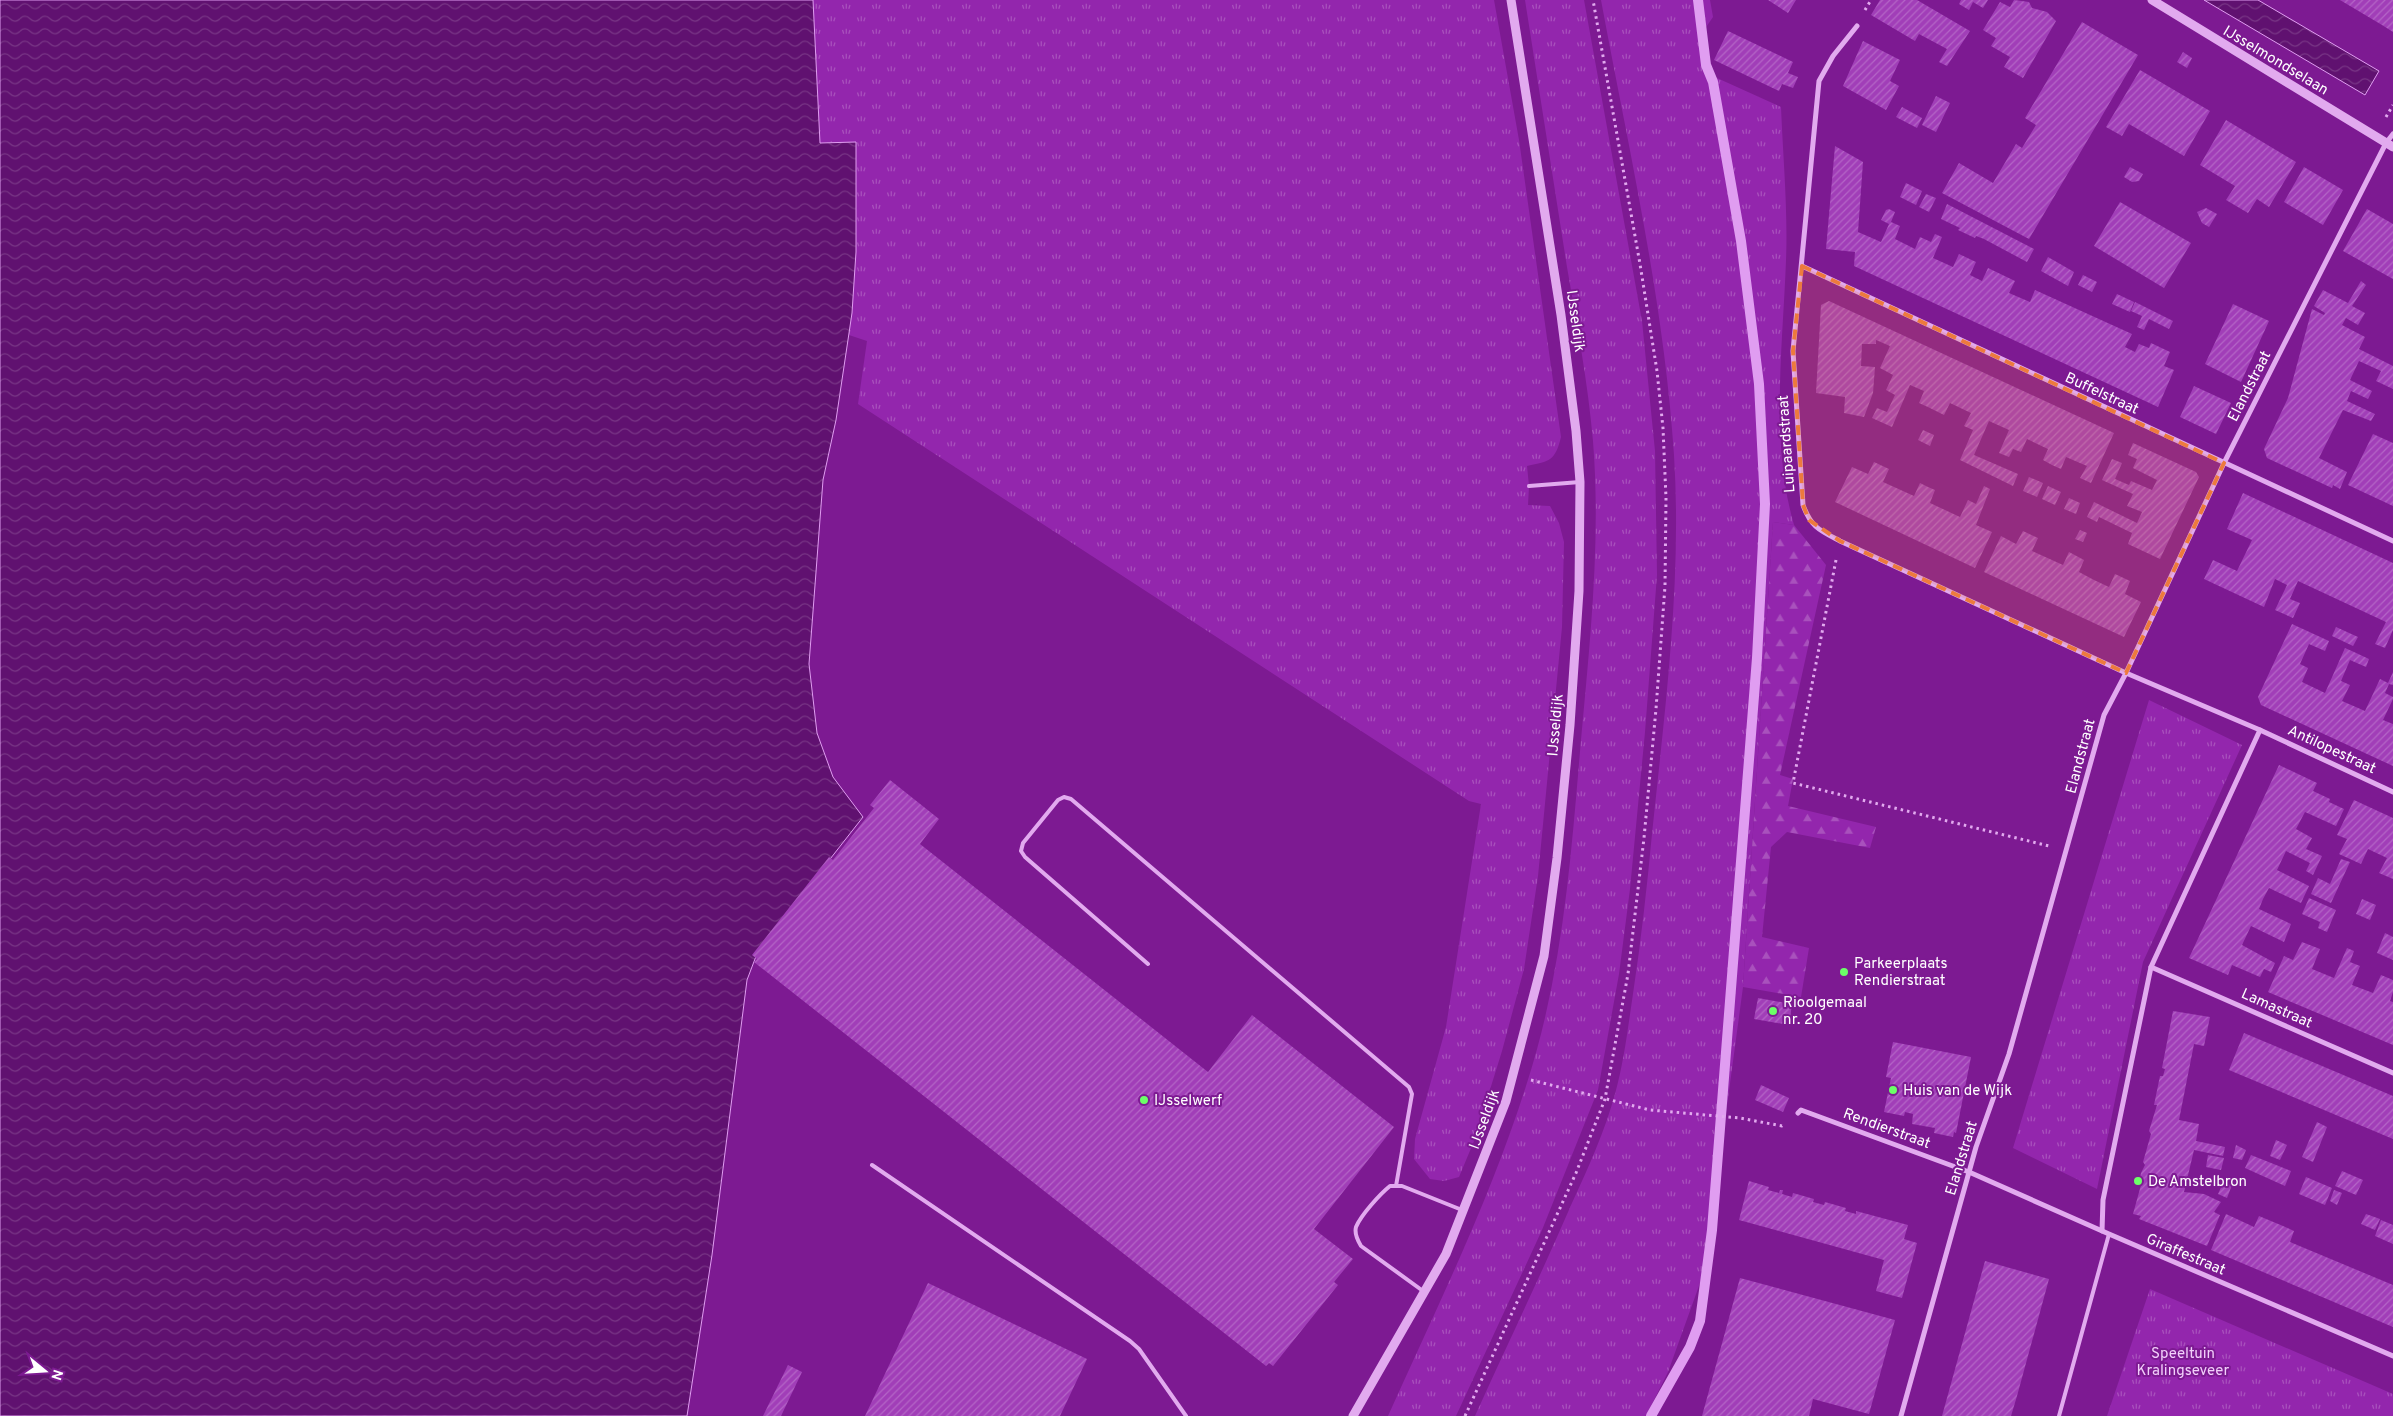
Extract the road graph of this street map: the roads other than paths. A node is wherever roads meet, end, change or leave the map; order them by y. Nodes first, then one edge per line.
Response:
1 (1511, 0) edge
2 (2152, 0) edge
3 (1857, 26) dead end
4 (2393, 134) edge
5 (2390, 145) edge
6 (1802, 266) junction
7 (2224, 463) junction
8 (1580, 482) junction
9 (1530, 486) dead end
10 (2393, 540) edge
11 (2126, 673) junction
12 (2260, 730) junction
13 (2393, 792) edge
14 (1148, 964) dead end
15 (2151, 967) junction
16 (2393, 1073) edge
17 (1798, 1114) road end
18 (872, 1165) dead end
19 (1970, 1172) junction
20 (1396, 1186) junction
21 (1464, 1211) junction
22 (2102, 1231) junction
23 (2109, 1234) junction
24 (1425, 1292) junction
25 (2393, 1356) edge
26 (1186, 1416) edge
27 (1353, 1416) edge
28 (1901, 1416) edge
29 (2059, 1416) edge

1 - 8 street, IJsseldijk
2 - 5 street, IJsselmondselaan
3 - 6 street, Luipaardstraat
4 - 5 street
5 - 7 street, Elandstraat
6 - 7 street, Buffelstraat
6 - 11 street, Luipaardstraat
7 - 10 street, Buffelstraat
7 - 11 street, Elandstraat
8 - 9 lane
8 - 21 street, IJsseldijk
11 - 12 street, Antilopestraat
11 - 19 street, Elandstraat
12 - 13 street, Antilopestraat
12 - 15 street
14 - 20 lane
15 - 16 street, Lamastraat
15 - 22 street
17 - 19 street, Rendierstraat
18 - 26 lane
19 - 22 street, Giraffestraat
19 - 28 street, Elandstraat
20 - 21 lane
20 - 24 lane
21 - 24 street, IJsseldijk
22 - 23 street, Giraffestraat
23 - 25 street, Giraffestraat
23 - 29 lane
24 - 27 street, IJsseldijk

